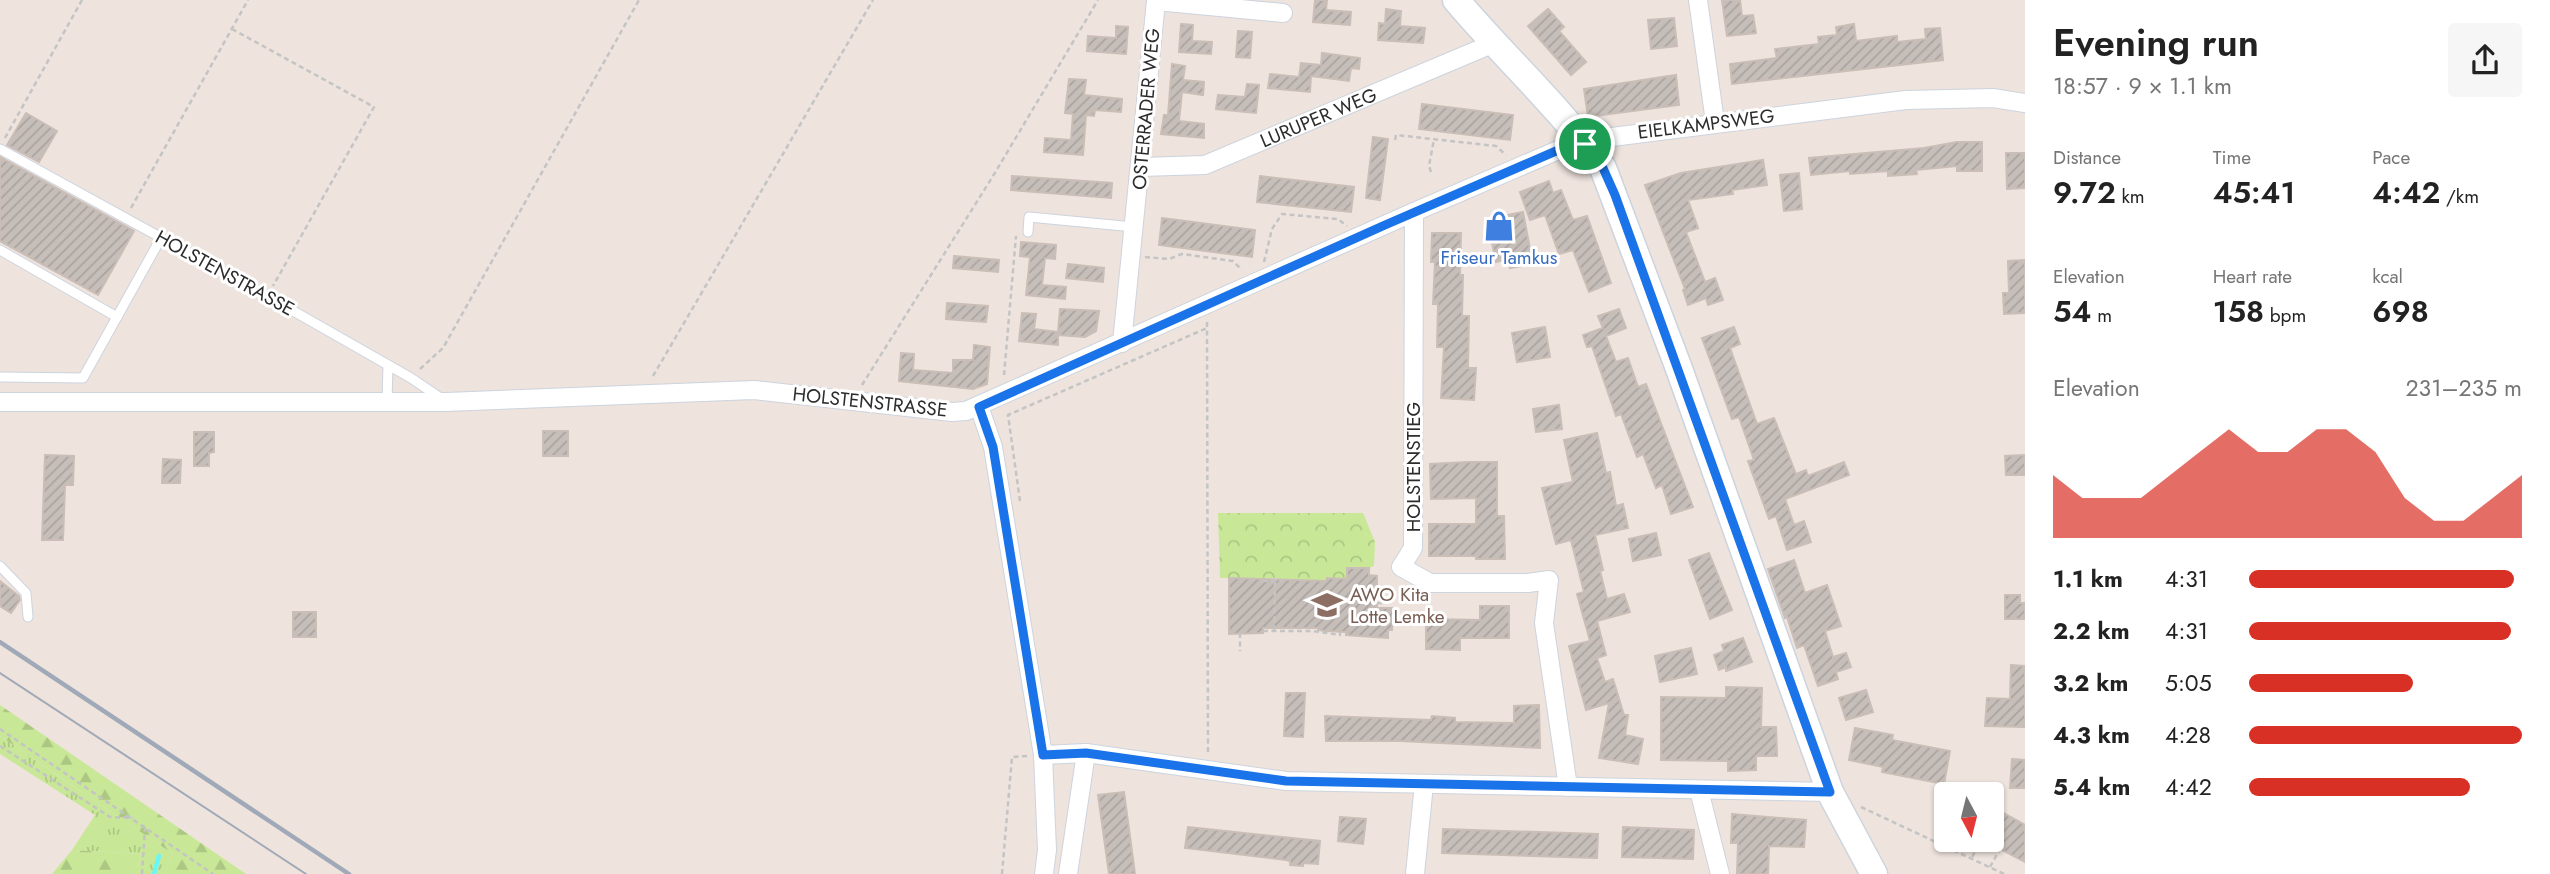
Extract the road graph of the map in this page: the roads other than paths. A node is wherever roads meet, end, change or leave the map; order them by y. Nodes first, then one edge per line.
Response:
1 (1456, 0) edge
2 (1698, 0) edge
3 (1156, 1) edge
4 (1283, 13) dead end
5 (1492, 44) junction
6 (2025, 103) edge
7 (1715, 122) junction
8 (1585, 144) junction
9 (0, 147) edge
10 (1141, 167) junction
11 (1413, 212) junction
12 (1134, 227) junction
13 (1028, 232) road end
14 (161, 238) junction
15 (0, 250) edge
16 (117, 317) junction
17 (1122, 343) junction
18 (388, 365) junction
19 (0, 377) edge
20 (0, 402) edge
21 (387, 402) junction
22 (446, 402) junction
23 (979, 407) junction
24 (0, 566) edge
25 (28, 617) dead end
26 (1086, 753) junction
27 (1043, 755) junction
28 (1424, 784) junction
29 (1568, 787) junction
30 (1699, 790) junction
31 (1830, 792) junction
32 (1044, 874) edge
33 (1068, 874) edge
34 (1415, 874) edge
35 (1720, 874) edge
36 (1874, 874) edge

1 - 5 street
2 - 7 street
3 - 4 street, OSTERRADER WEG
3 - 10 street, OSTERRADER WEG
5 - 8 street
5 - 10 street, LURUPER WEG
6 - 7 street, EIELKAMPSWEG
7 - 8 street, EIELKAMPSWEG
8 - 11 street, EIELKAMPSWEG
8 - 31 street
9 - 14 lane, HOLSTENSTRASSE
10 - 12 street, OSTERRADER WEG
11 - 17 street, EIELKAMPSWEG
11 - 29 street, HOLSTENSTIEG
12 - 13 lane
12 - 17 street, OSTERRADER WEG
14 - 16 lane
14 - 18 lane, HOLSTENSTRASSE
15 - 16 lane
16 - 19 lane
17 - 23 street, EIELKAMPSWEG
18 - 21 lane
18 - 22 lane, HOLSTENSTRASSE
20 - 21 street, HOLSTENSTRASSE
21 - 22 street, HOLSTENSTRASSE
22 - 23 street, HOLSTENSTRASSE
23 - 27 street
24 - 25 lane
26 - 27 street
26 - 28 street
26 - 33 street
27 - 32 street
28 - 29 street
28 - 34 street
29 - 30 street
30 - 31 street
30 - 35 street
31 - 36 street

